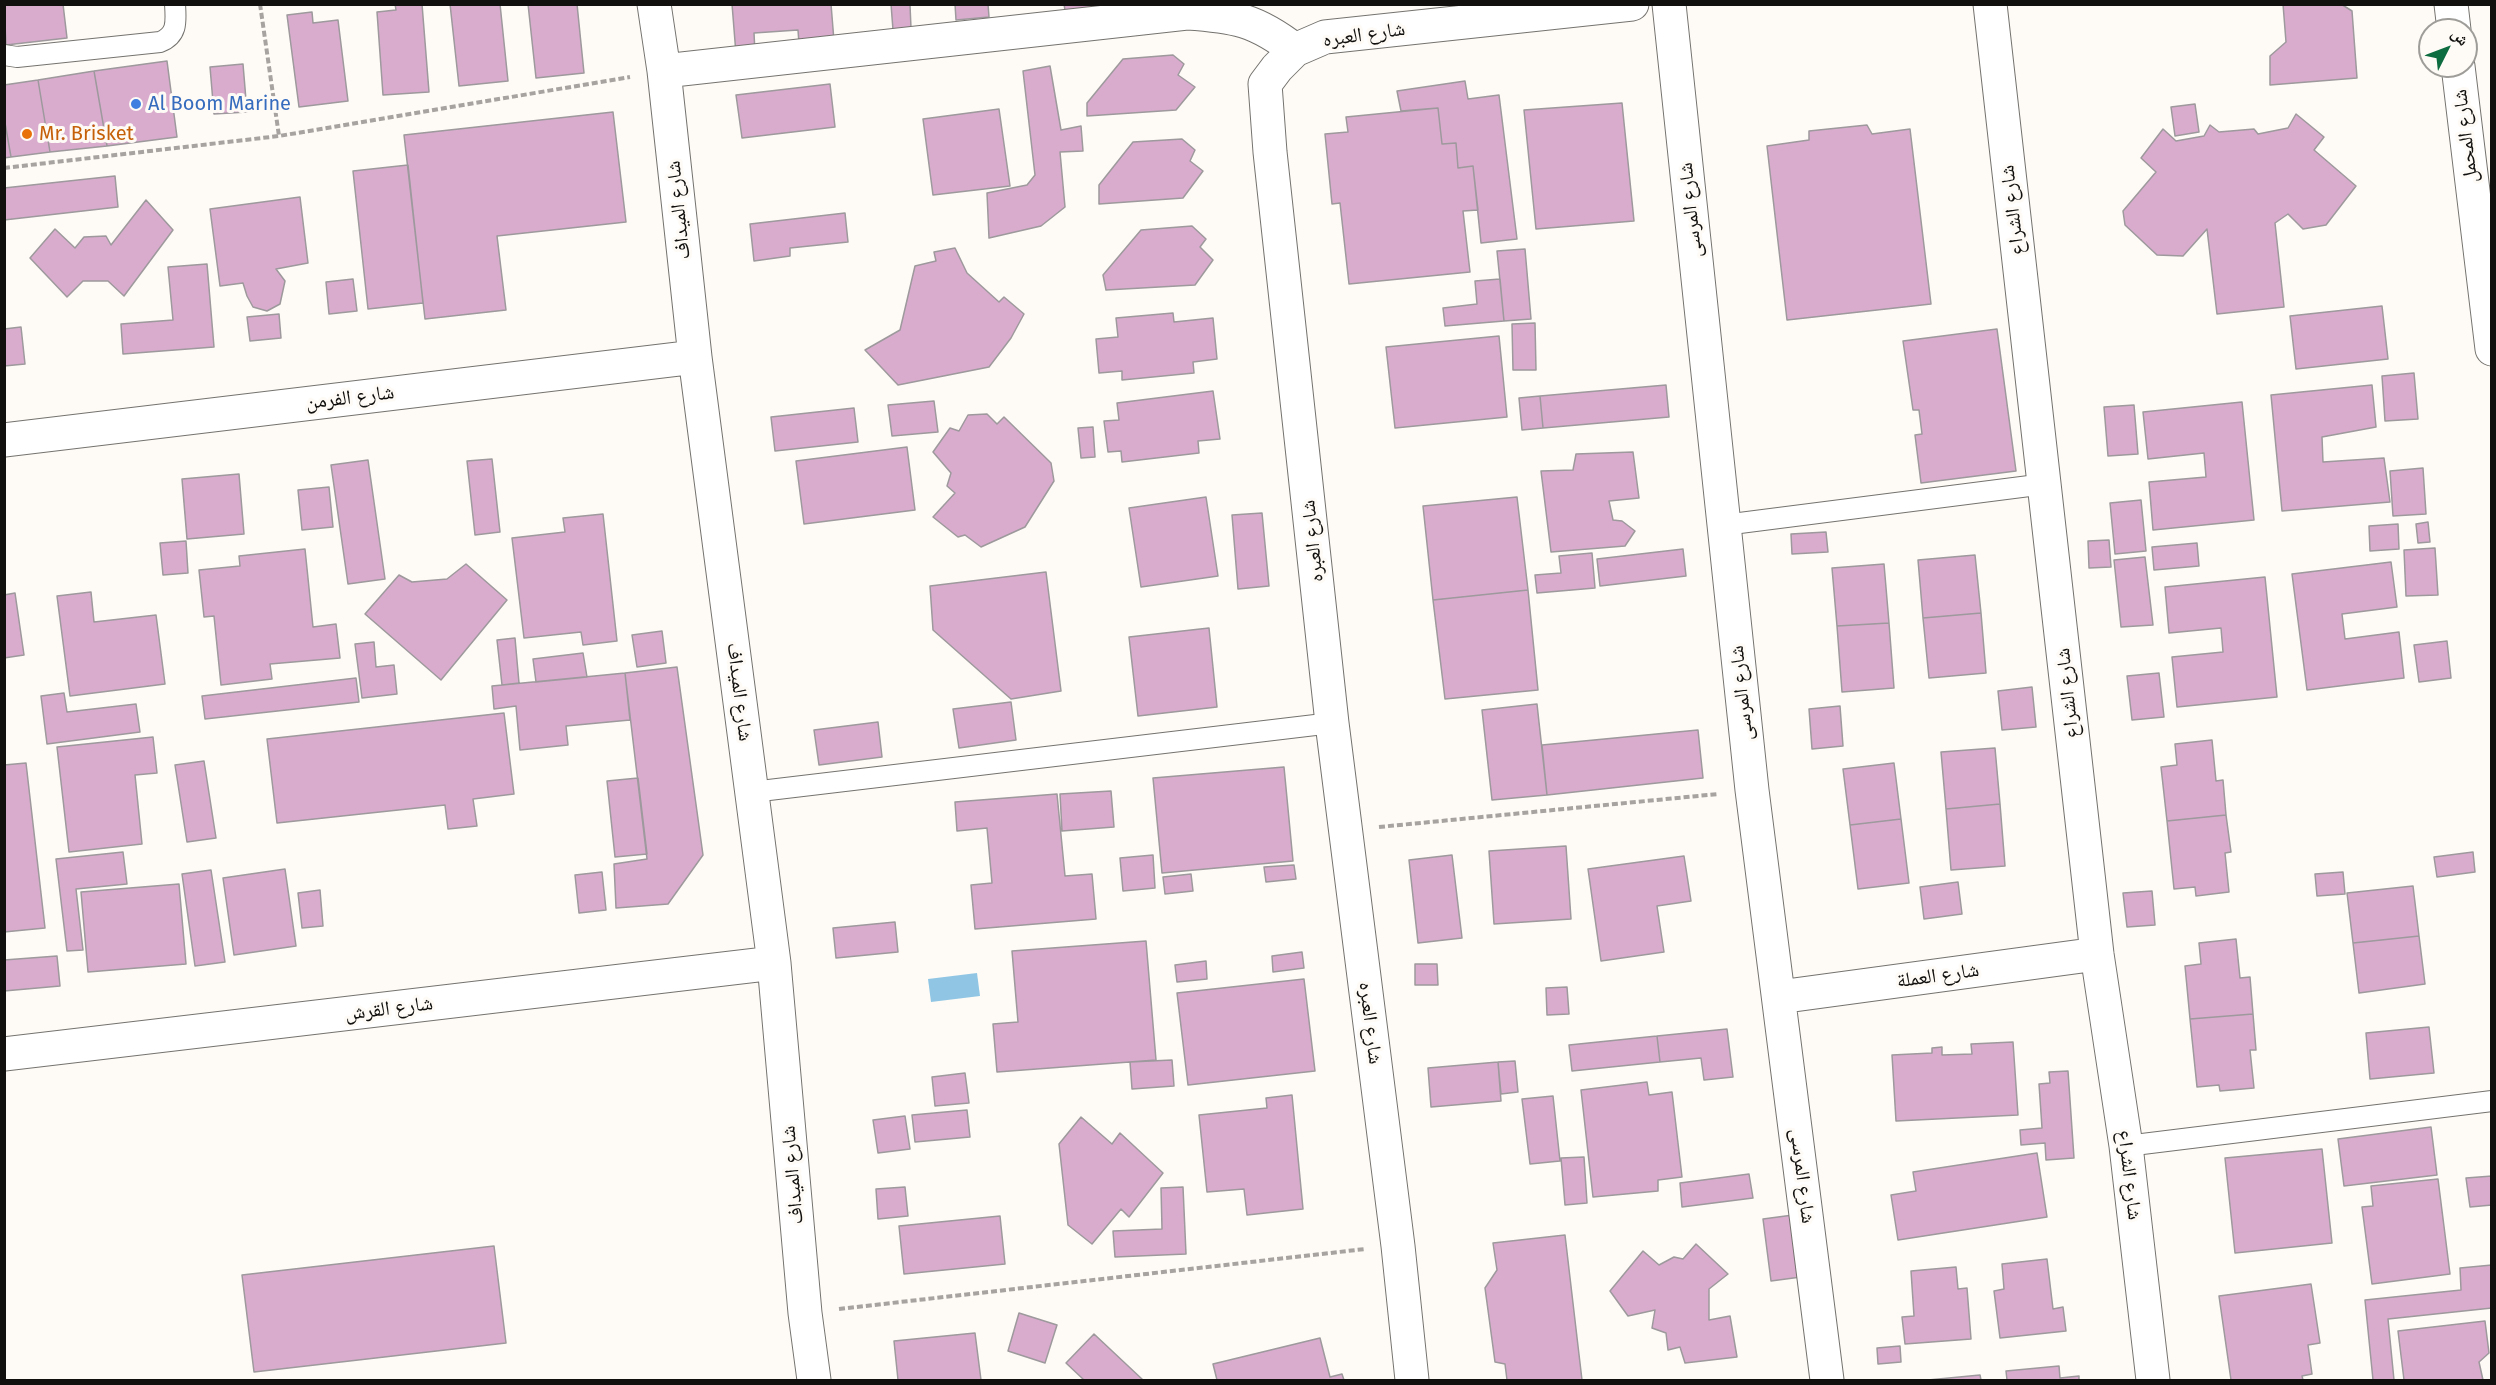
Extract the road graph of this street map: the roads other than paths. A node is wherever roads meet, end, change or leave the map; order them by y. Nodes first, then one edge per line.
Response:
1 (175, 4) edge
2 (654, 4) edge
3 (1632, 4) edge
4 (1669, 4) edge
5 (1990, 4) edge
6 (1295, 50) junction
7 (4, 55) edge
8 (664, 71) junction
9 (2459, 78) edge
10 (2492, 350) edge
11 (695, 357) junction
12 (4, 440) edge
13 (2044, 484) junction
14 (1724, 525) junction
15 (1332, 723) junction
16 (752, 792) junction
17 (2097, 954) junction
18 (774, 963) junction
19 (1779, 997) junction
20 (4, 1054) edge
21 (2492, 1101) edge
22 (2126, 1146) junction
23 (814, 1380) edge
24 (1412, 1380) edge
25 (1827, 1380) edge
26 (2153, 1380) edge

1 - 7 lane
2 - 8 street, شارع الميداف
3 - 6 street, شارع العبره
4 - 14 street, شارع المرسى
5 - 13 street, شارع الشراع
6 - 8 street
6 - 15 street, شارع العبره
8 - 11 street, شارع الميداف
9 - 10 street, شارع المحمل
11 - 12 street, شارع الفرمن
11 - 16 street, شارع الميداف
13 - 14 lane
13 - 17 street, شارع الشراع
14 - 19 street, شارع المرسى
15 - 16 lane
15 - 24 street, شارع العبره
16 - 18 street, شارع الميداف
17 - 19 street, شارع العملة
17 - 22 street, شارع الشراع
18 - 20 street, شارع القرش
18 - 23 street, شارع الميداف
19 - 25 street, شارع المرسى
21 - 22 lane
22 - 26 street, شارع الشراع

